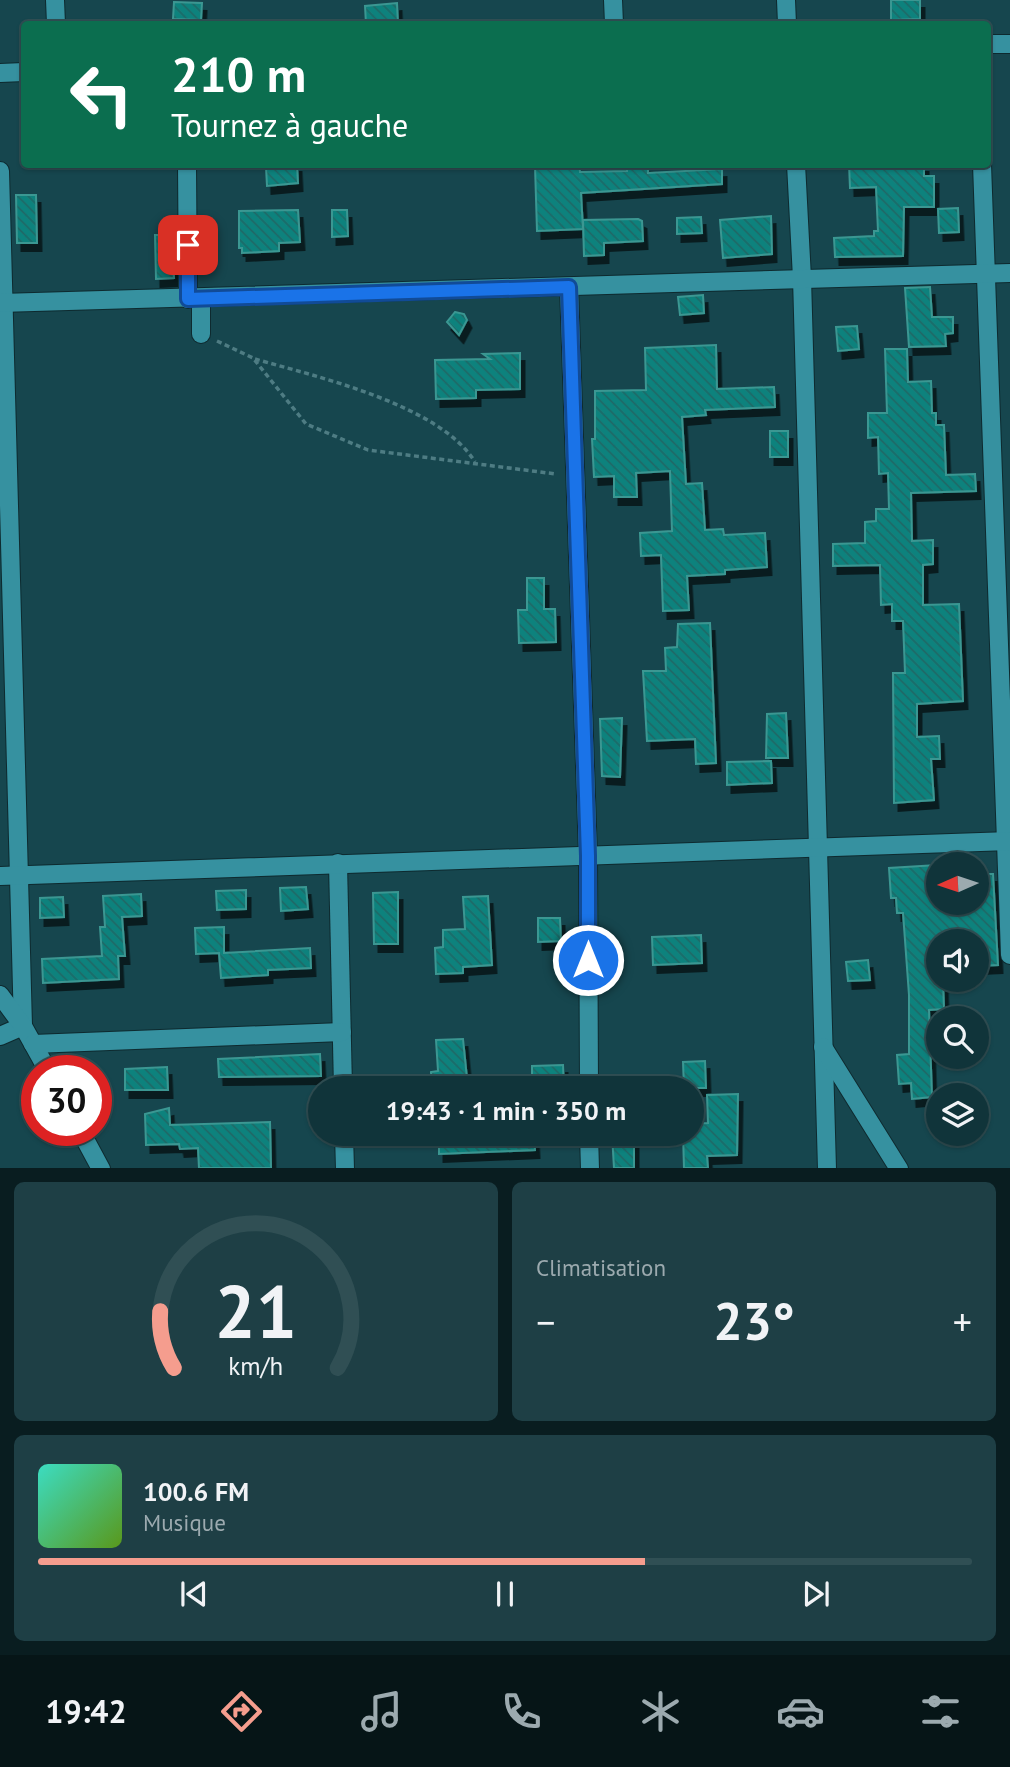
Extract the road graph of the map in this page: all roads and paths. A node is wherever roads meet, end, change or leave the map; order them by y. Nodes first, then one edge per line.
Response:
1 (55, 0) edge
2 (613, 0) edge
3 (786, 0) edge
4 (56, 21) edge
5 (614, 21) edge
6 (788, 21) edge
7 (991, 44) edge
8 (1010, 44) edge
9 (21, 72) edge
10 (0, 73) edge
11 (187, 168) edge
12 (796, 168) edge
13 (982, 168) edge
14 (0, 171) edge
15 (1010, 273) edge
16 (986, 274) junction
17 (802, 278) junction
18 (569, 287) junction
19 (195, 299) junction
20 (2, 303) edge
21 (201, 334) joint
22 (253, 358) junction
23 (476, 464) junction
24 (558, 474) dead end
25 (6, 630) edge
26 (1008, 841) edge
27 (818, 846) junction
28 (588, 856) junction
29 (338, 863) junction
30 (21, 875) junction
31 (0, 876) edge
32 (1010, 955) edge
33 (0, 995) edge
34 (23, 1026) junction
35 (342, 1032) junction
36 (0, 1036) edge
37 (33, 1044) junction
38 (823, 1047) junction
39 (39, 1055) edge
40 (343, 1076) edge
41 (589, 1076) edge
42 (89, 1146) edge
43 (344, 1146) edge
44 (589, 1146) edge
45 (101, 1168) edge
46 (345, 1168) edge
47 (590, 1168) edge
48 (827, 1168) edge
49 (900, 1168) edge

1 - 4 street
2 - 5 street
3 - 6 street
7 - 8 street
9 - 10 street
11 - 19 street
12 - 17 street
13 - 16 street
14 - 20 street
15 - 16 street
16 - 17 street
16 - 26 street
17 - 18 street
17 - 27 street
18 - 19 street
18 - 28 street
19 - 20 street
19 - 21 street
20 - 25 street
21 - 22 path
22 - 23 path
22 - 23 path
23 - 24 path
25 - 30 street
26 - 27 street
26 - 32 street
27 - 28 street
27 - 38 street
28 - 29 street
28 - 41 street
29 - 30 street
29 - 35 street
30 - 31 street
30 - 34 street
33 - 34 street
34 - 36 street
34 - 37 street
35 - 37 street
35 - 40 street
37 - 39 street
38 - 48 street
38 - 49 street
42 - 45 street
43 - 46 street
44 - 47 street

